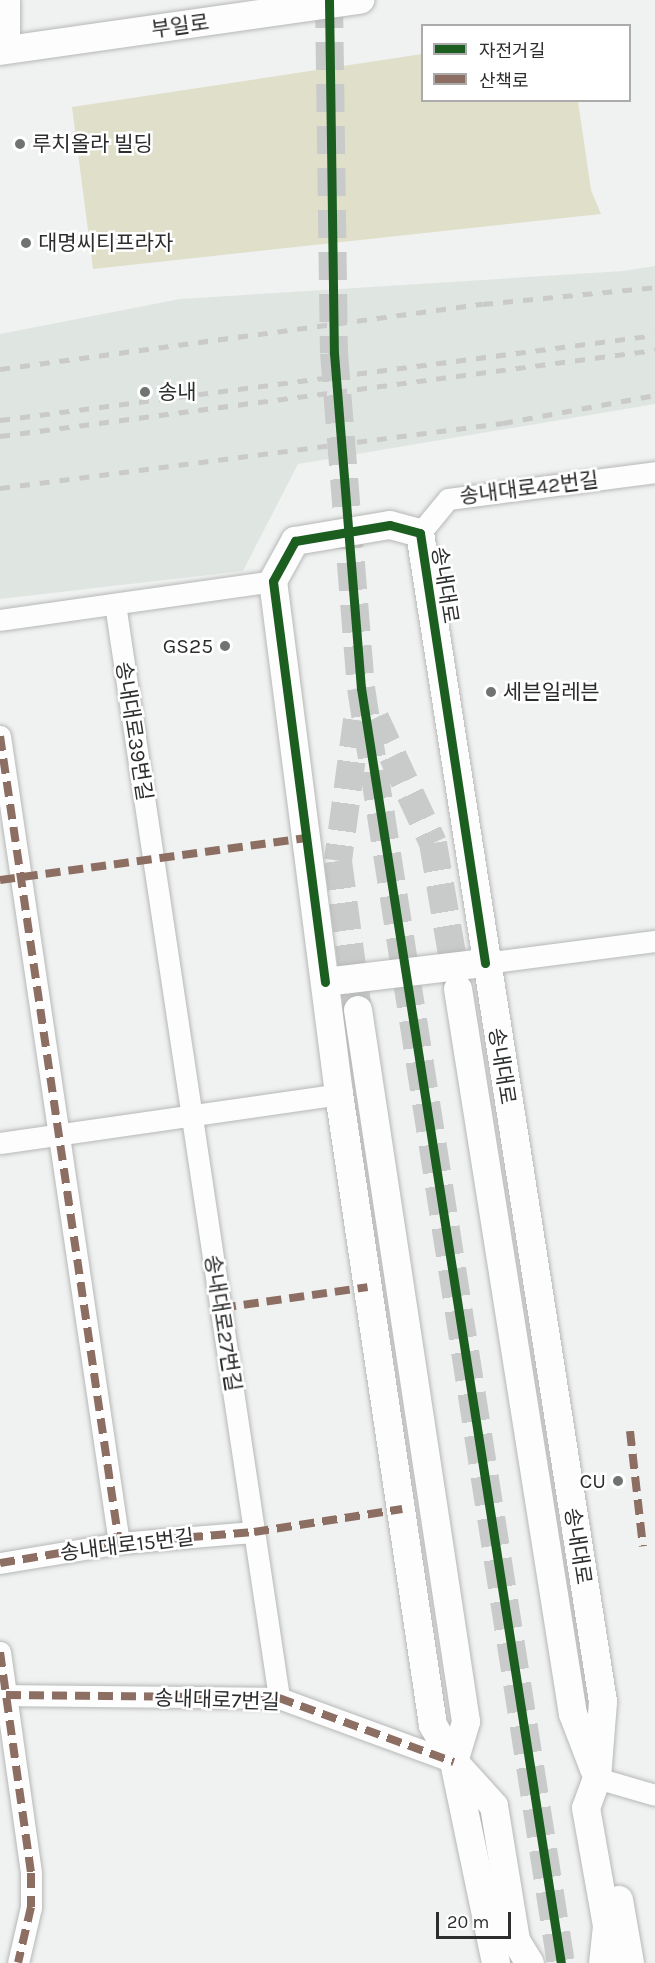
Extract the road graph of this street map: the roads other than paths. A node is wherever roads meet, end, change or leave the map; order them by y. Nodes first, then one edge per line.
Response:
1 (9, 0) edge
2 (360, 0) edge
3 (329, 2) edge
4 (4, 50) edge
5 (655, 471) edge
6 (420, 533) junction
7 (273, 581) junction
8 (115, 604) junction
9 (0, 620) edge
10 (0, 736) edge
11 (153, 858) joint
12 (655, 941) edge
13 (485, 963) junction
14 (325, 982) junction
15 (458, 989) tunnel mouth
16 (358, 1010) tunnel mouth
17 (339, 1094) junction
18 (192, 1115) junction
19 (60, 1134) junction
20 (0, 1143) edge
21 (254, 1532) junction
22 (119, 1543) junction
23 (0, 1563) edge
24 (0, 1652) edge
25 (6, 1695) junction
26 (279, 1698) junction
27 (454, 1762) junction
28 (597, 1778) junction
29 (655, 1795) edge
30 (18, 1963) edge
31 (495, 1963) edge
32 (530, 1963) edge
33 (603, 1963) edge
34 (630, 1963) edge

1 - 4 street
2 - 3 street, 부일로
3 - 4 street, 부일로
5 - 6 street, 송내대로42번길
6 - 7 street, 송내대로
6 - 13 street, 송내대로
7 - 8 street
7 - 14 street
8 - 9 street
8 - 11 street, 송내대로39번길
10 - 19 street
11 - 18 street, 송내대로27번길
12 - 13 street
13 - 14 street
13 - 28 street, 송내대로
14 - 17 street
15 - 28 street, 송내대로
16 - 27 street
17 - 18 street
17 - 27 street
18 - 19 street
18 - 21 street, 송내대로27번길
19 - 20 street
19 - 22 street
21 - 22 street, 송내대로15번길
21 - 26 street, 송내대로27번길
22 - 23 street, 송내대로15번길
24 - 25 street
25 - 26 street, 송내대로7번길
25 - 30 street
26 - 27 street, 송내대로7번길
27 - 31 street
27 - 32 street
28 - 29 street
28 - 33 street
28 - 34 street, 송내대로

